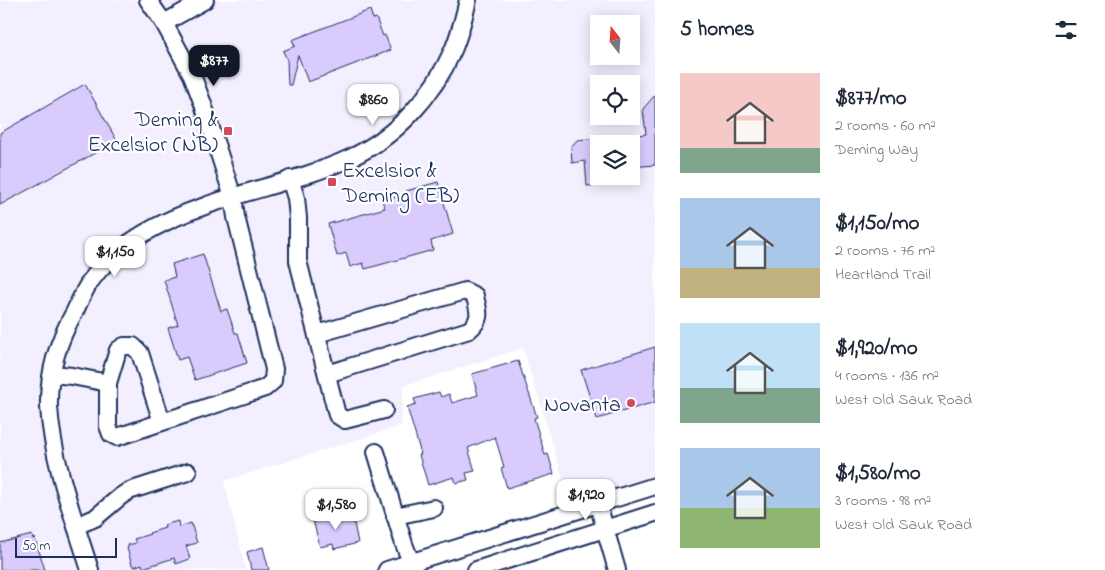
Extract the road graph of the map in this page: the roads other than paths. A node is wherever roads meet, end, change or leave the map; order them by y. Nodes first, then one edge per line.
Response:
1 (148, 0) edge
2 (205, 0) edge
3 (468, 0) edge
4 (164, 23) junction
5 (290, 179) junction
6 (233, 196) junction
7 (317, 334) junction
8 (52, 374) junction
9 (327, 374) junction
10 (108, 383) junction
11 (384, 410) dead end
12 (162, 422) junction
13 (376, 452) dead end
14 (188, 472) dead end
15 (655, 486) edge
16 (598, 504) junction
17 (434, 508) dead end
18 (655, 513) edge
19 (395, 516) junction
20 (76, 526) junction
21 (605, 528) junction
22 (413, 566) edge
23 (90, 570) edge
24 (387, 570) edge
25 (476, 570) edge
26 (617, 570) edge

1 - 4 street
2 - 4 street
3 - 5 street
4 - 6 street
5 - 6 street
5 - 7 street
6 - 8 street
6 - 12 street
7 - 9 street
7 - 9 street
8 - 10 street
8 - 20 street
9 - 11 street
10 - 12 street
10 - 12 street
13 - 19 street
14 - 20 street
15 - 16 street
16 - 21 street
16 - 22 street
17 - 19 street
18 - 21 street
19 - 22 street
20 - 23 street
21 - 25 street
21 - 26 street
22 - 24 street

